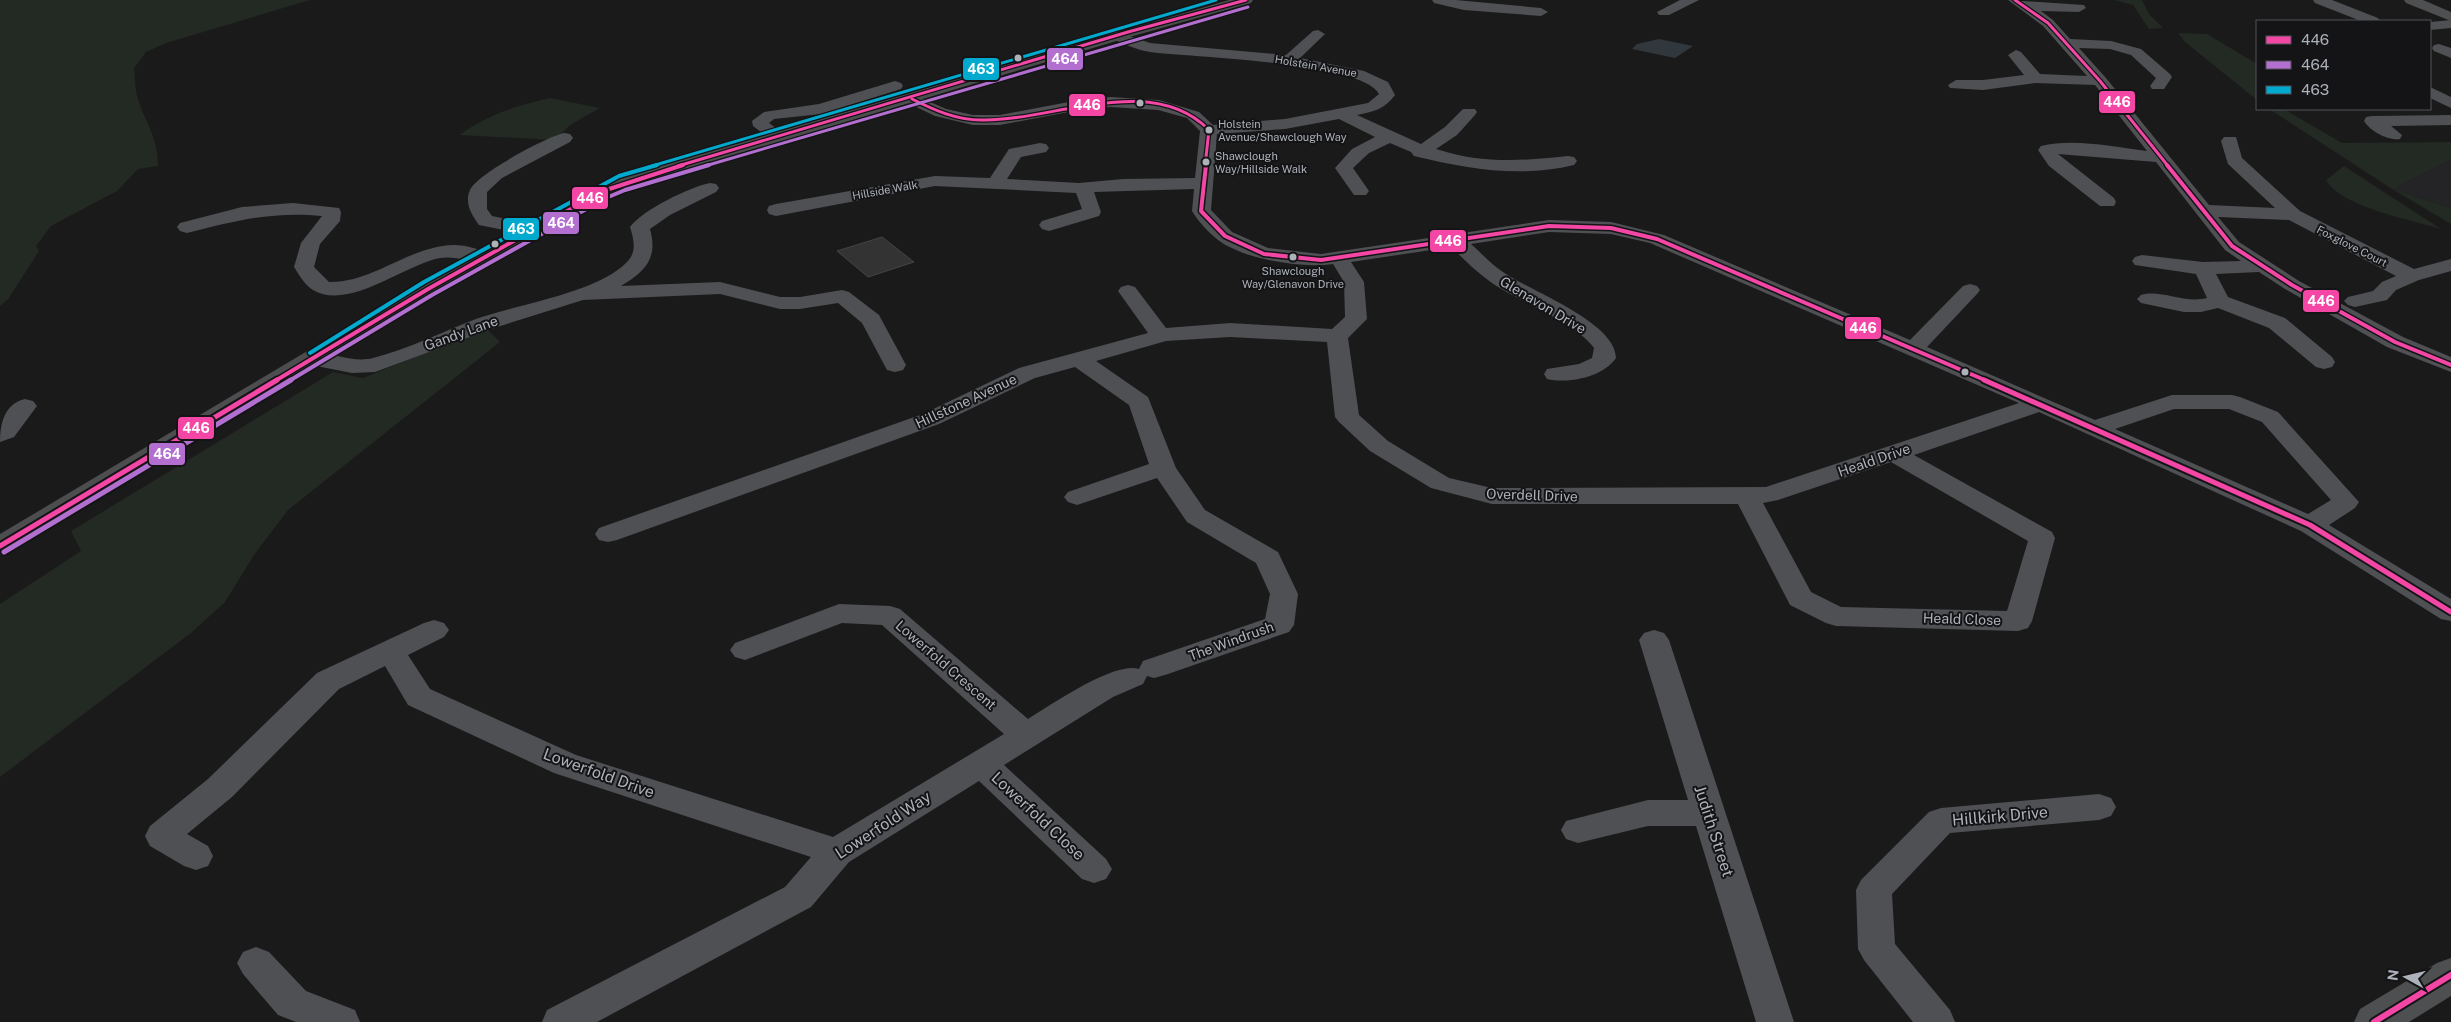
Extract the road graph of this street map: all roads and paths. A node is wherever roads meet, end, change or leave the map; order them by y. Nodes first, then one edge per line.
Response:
1 (1246, 0) edge
2 (1439, 0) edge
3 (1692, 0) edge
4 (2320, 0) edge
5 (2411, 0) edge
6 (2020, 4) edge
7 (2079, 8) dead end
8 (1541, 12) dead end
9 (1664, 12) dead end
10 (2451, 17) edge
11 (2370, 20) edge
12 (2451, 24) edge
13 (2431, 26) edge
14 (1317, 34) dead end
15 (1115, 35) junction
16 (2066, 43) junction
17 (2016, 55) dead end
18 (1289, 60) junction
19 (2035, 78) junction
20 (2100, 82) junction
21 (1956, 85) dead end
22 (2158, 86) dead end
23 (904, 92) junction
24 (2431, 93) edge
25 (2451, 103) edge
26 (1469, 112) dead end
27 (1341, 113) junction
28 (2451, 120) edge
29 (1209, 130) junction
30 (2394, 135) dead end
31 (780, 137) junction
32 (564, 138) dead end
33 (1388, 138) junction
34 (2035, 138) dead end
35 (2230, 141) dead end
36 (1040, 148) dead end
37 (2056, 149) junction
38 (1420, 152) junction
39 (2159, 157) junction
40 (1568, 162) dead end
41 (1204, 183) junction
42 (995, 184) junction
43 (710, 188) dead end
44 (1084, 188) junction
45 (1360, 190) dead end
46 (2073, 193) dead end
47 (776, 210) dead end
48 (2202, 210) junction
49 (2293, 215) junction
50 (1050, 225) dead end
51 (187, 227) dead end
52 (534, 230) junction
53 (1455, 240) junction
54 (485, 257) junction
55 (1338, 257) junction
56 (2142, 261) dead end
57 (2451, 265) edge
58 (2263, 266) junction
59 (2203, 268) junction
60 (2412, 276) junction
61 (647, 277) dead end
62 (1970, 290) dead end
63 (1128, 291) dead end
64 (609, 293) junction
65 (588, 294) junction
66 (2148, 299) dead end
67 (2219, 300) junction
68 (2355, 301) dead end
69 (1161, 336) junction
70 (1337, 336) junction
71 (1913, 349) junction
72 (314, 359) junction
73 (1078, 359) junction
74 (2324, 362) dead end
75 (895, 365) dead end
76 (2451, 366) edge
77 (1555, 374) dead end
78 (2040, 404) junction
79 (25, 406) dead end
80 (2094, 428) junction
81 (0, 435) edge
82 (1893, 453) junction
83 (1163, 468) junction
84 (1746, 495) junction
85 (1077, 497) dead end
86 (1704, 498) joint
87 (2310, 525) junction
88 (608, 534) dead end
89 (0, 546) edge
90 (2451, 612) edge
91 (434, 630) dead end
92 (1654, 640) dead end
93 (390, 650) junction
94 (745, 650) dead end
95 (1143, 672) joint
96 (1026, 735) junction
97 (981, 763) junction
98 (2099, 807) dead end
99 (1708, 813) junction
100 (1578, 830) dead end
101 (837, 852) junction
102 (196, 856) dead end
103 (1094, 869) dead end
104 (256, 963) dead end
105 (2451, 975) edge
106 (341, 1022) edge
107 (561, 1022) edge
108 (1774, 1022) edge
109 (1936, 1022) edge
110 (2374, 1022) edge

1 - 15 main road
2 - 8 street
3 - 9 street
4 - 11 street
5 - 10 street
6 - 7 street
6 - 16 street
12 - 13 street
14 - 18 street
15 - 18 street, Holstein Avenue
15 - 23 main road
16 - 20 street
16 - 22 street
17 - 19 street
18 - 27 street, Holstein Avenue
19 - 20 street
19 - 21 street
20 - 39 street
23 - 29 street
23 - 31 main road
23 - 31 street
24 - 25 street
26 - 38 street
27 - 29 street, Holstein Avenue
27 - 33 street
28 - 30 street
29 - 41 street
31 - 52 main road
32 - 52 street
33 - 38 street
33 - 45 street
34 - 37 street
35 - 49 street, Foxglove Court
36 - 42 street
37 - 39 street
37 - 46 street
38 - 40 street
39 - 48 street
41 - 44 street, Hillside Walk
41 - 55 street
42 - 44 street, Hillside Walk
42 - 47 street, Hillside Walk
43 - 65 street
44 - 50 street
48 - 49 street, Foxglove Court
48 - 58 street
49 - 60 street, Foxglove Court
51 - 54 street
52 - 54 main road
53 - 55 street
53 - 71 street
53 - 77 street, Glenavon Drive
54 - 72 main road
55 - 70 street
56 - 59 street
57 - 60 street, Foxglove Court
58 - 59 street
58 - 76 street
59 - 67 street
60 - 68 street, Foxglove Court
61 - 64 street, Gandy Lane
62 - 71 street
63 - 69 street
64 - 65 street, Gandy Lane
64 - 75 street, Gandy Lane
65 - 72 street, Gandy Lane
66 - 67 street
67 - 74 street
69 - 70 street, Hillstone Avenue
69 - 73 street, Hillstone Avenue
70 - 86 street, Overdell Drive
71 - 78 street
72 - 89 main road
73 - 83 street, The Windrush
73 - 88 street, Hillstone Avenue
78 - 80 street
78 - 82 street, Heald Drive
79 - 81 street
80 - 87 street
80 - 87 street
82 - 84 street, Heald Drive
82 - 84 street, Heald Close
83 - 85 street
83 - 95 street, The Windrush
84 - 86 street, Heald Drive
87 - 90 street
91 - 93 street
92 - 99 street, Judith Street
93 - 101 street, Lowerfold Drive
93 - 102 street
94 - 96 street, Lowerfold Crescent
95 - 96 street, Lowerfold Way
96 - 97 street, Lowerfold Way
97 - 101 street, Lowerfold Way
97 - 103 street, Lowerfold Close
98 - 109 street, Hillkirk Drive
99 - 100 street
99 - 108 street, Judith Street
101 - 107 street, Lowerfold Way
104 - 106 street
105 - 110 street

